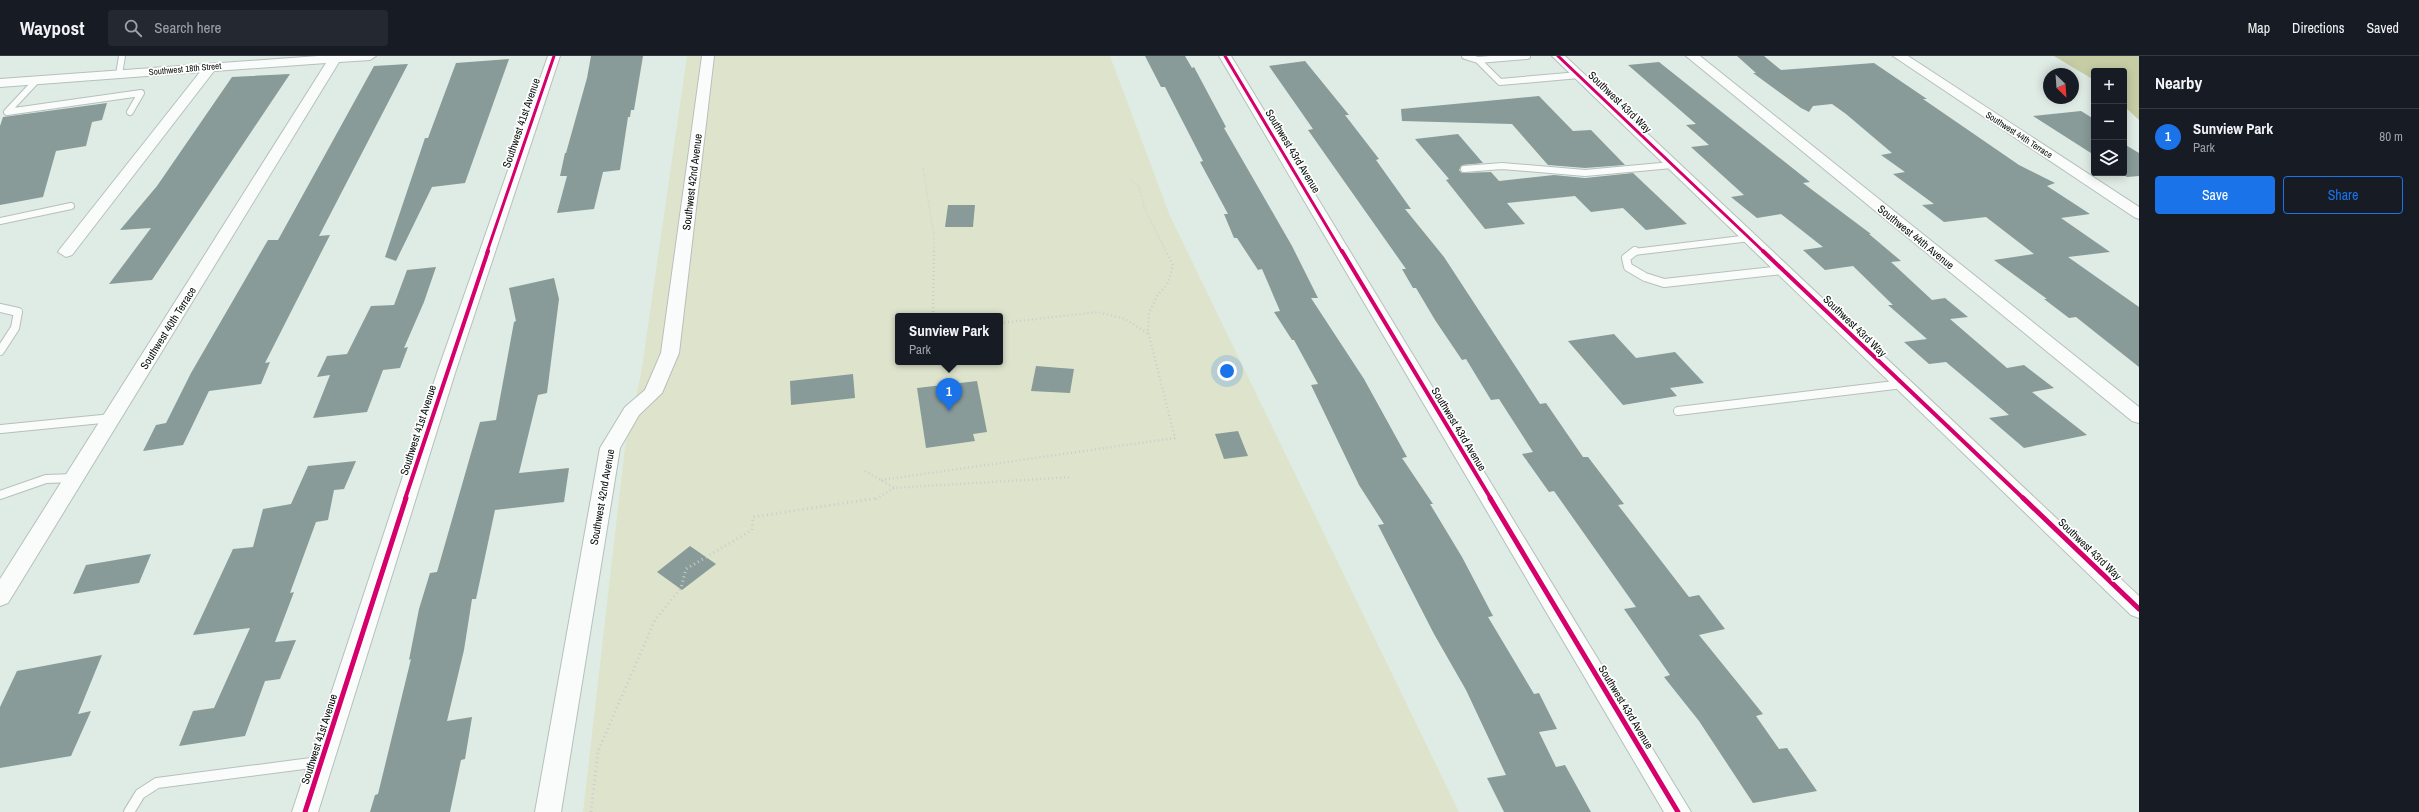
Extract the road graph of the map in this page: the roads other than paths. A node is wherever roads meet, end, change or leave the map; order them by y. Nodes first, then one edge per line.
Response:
1 (122, 56) edge
2 (370, 56) edge
3 (554, 56) edge
4 (708, 56) edge
5 (1225, 56) edge
6 (1465, 56) edge
7 (1528, 56) edge
8 (1558, 56) edge
9 (1692, 56) edge
10 (1899, 56) edge
11 (335, 58) junction
12 (1478, 60) junction
13 (228, 61) edge
14 (211, 67) junction
15 (119, 75) junction
16 (1579, 75) junction
17 (36, 81) junction
18 (0, 83) edge
19 (7, 112) junction
20 (130, 112) dead end
21 (0, 115) edge
22 (1672, 165) junction
23 (1464, 169) dead end
24 (71, 206) dead end
25 (2139, 214) edge
26 (0, 221) edge
27 (1750, 238) junction
28 (66, 252) dead end
29 (1783, 270) junction
30 (0, 308) edge
31 (0, 351) edge
32 (1903, 384) junction
33 (1678, 411) dead end
34 (112, 418) junction
35 (2139, 418) edge
36 (1, 428) dead end
37 (74, 478) junction
38 (0, 495) edge
39 (0, 597) edge
40 (2139, 609) edge
41 (321, 762) junction
42 (129, 812) edge
43 (305, 812) edge
44 (548, 812) edge
45 (1678, 812) edge

1 - 15 lane
2 - 11 street, Southwest 18th Street
3 - 41 street, Southwest 41st Avenue
4 - 44 street, Southwest 42nd Avenue
5 - 45 street, Southwest 43rd Avenue
6 - 12 lane
7 - 12 lane
8 - 16 street, Southwest 43rd Way
9 - 35 street, Southwest 44th Avenue
10 - 25 street, Southwest 44th Terrace
11 - 13 street, Southwest 18th Street
11 - 34 street, Southwest 40th Terrace
12 - 16 lane
13 - 14 street, Southwest 18th Street
14 - 15 street, Southwest 18th Street
14 - 28 street
15 - 17 street, Southwest 18th Street
16 - 22 street, Southwest 43rd Way
17 - 18 street, Southwest 18th Street
17 - 19 lane
19 - 20 lane
19 - 21 lane
22 - 23 lane
22 - 27 street, Southwest 43rd Way
24 - 26 lane
27 - 29 street, Southwest 43rd Way
27 - 29 lane
29 - 32 street, Southwest 43rd Way
30 - 31 lane
32 - 33 lane
32 - 40 street, Southwest 43rd Way
34 - 36 lane
34 - 37 street, Southwest 40th Terrace
37 - 38 lane
37 - 39 street, Southwest 40th Terrace
41 - 42 lane
41 - 43 street, Southwest 41st Avenue

